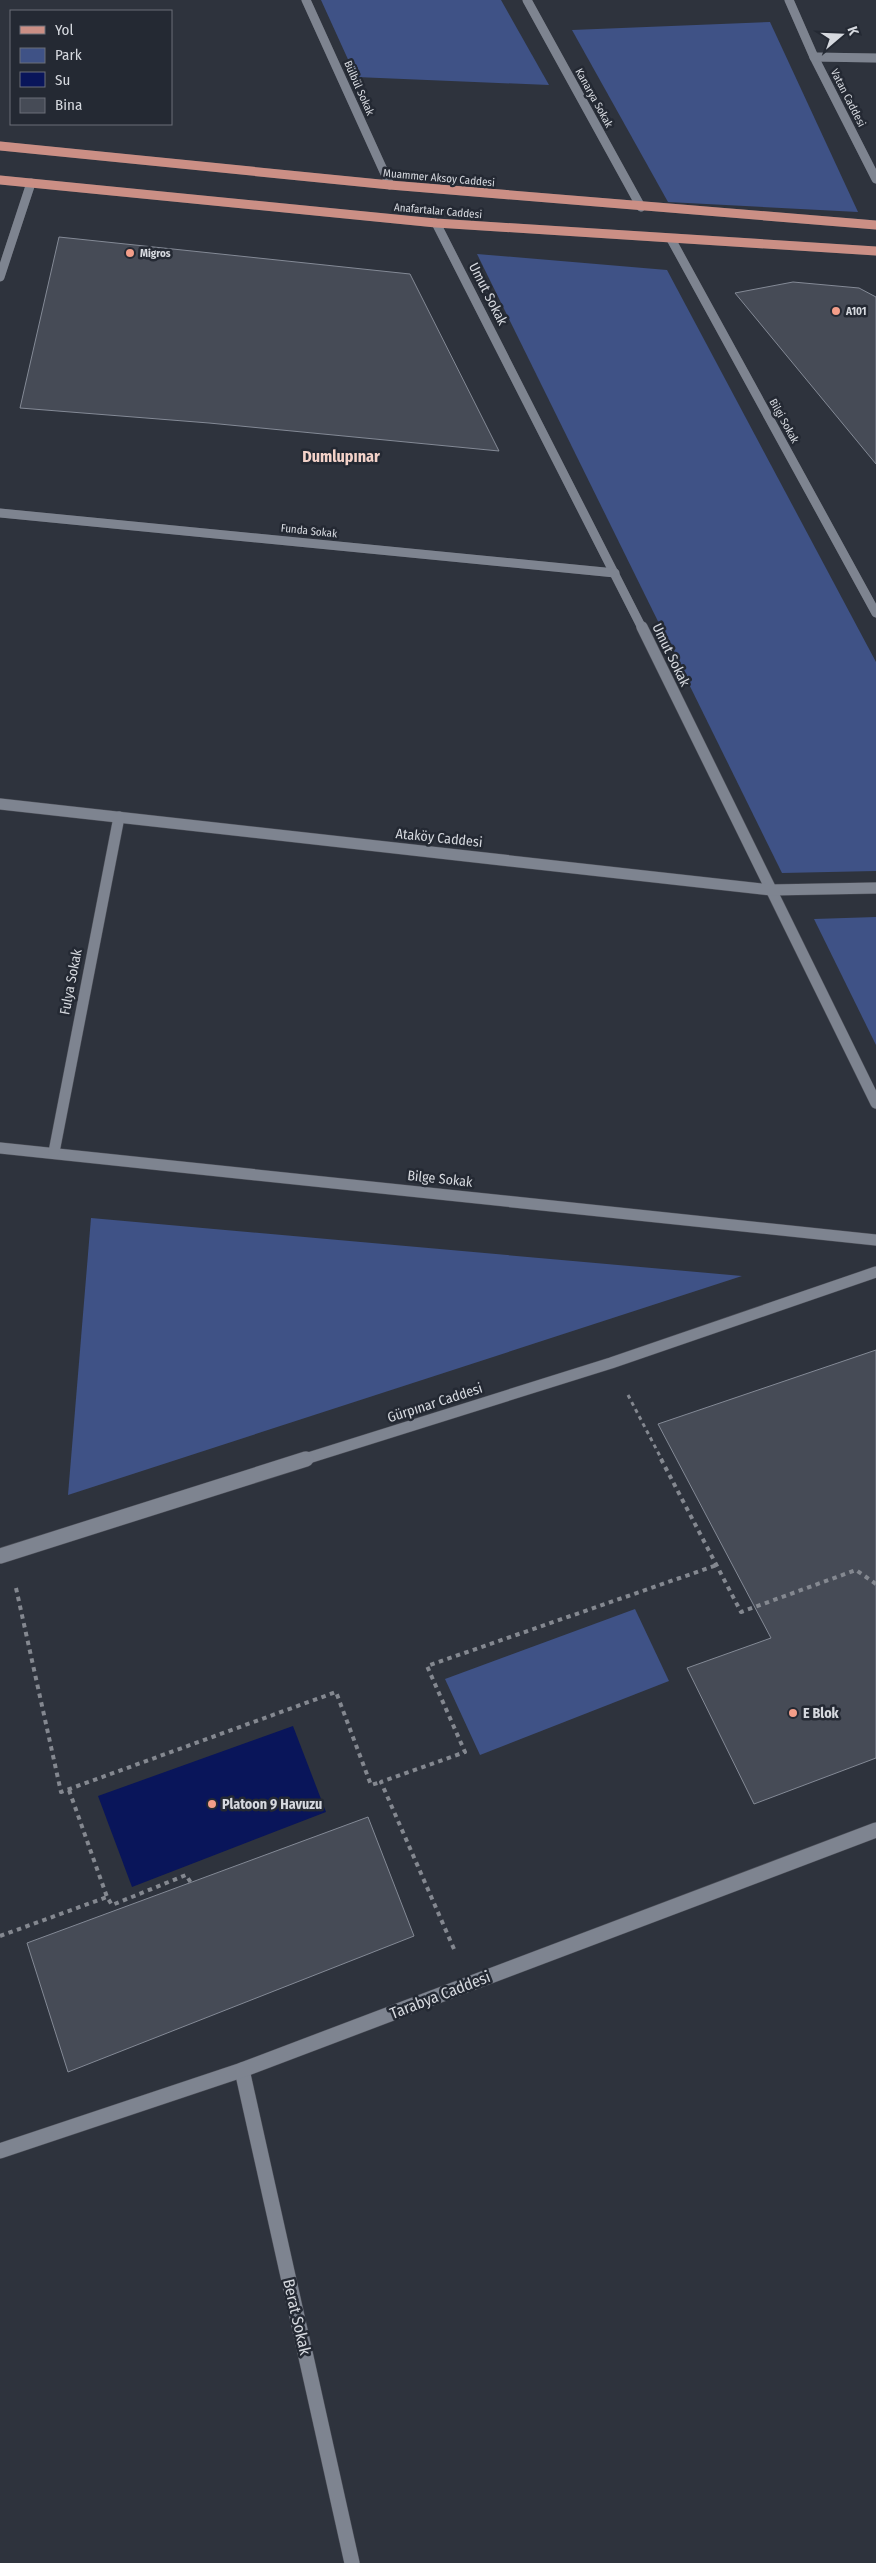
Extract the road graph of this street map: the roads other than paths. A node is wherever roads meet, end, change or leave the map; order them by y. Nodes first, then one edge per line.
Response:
1 (306, 0) edge
2 (527, 0) edge
3 (789, 0) edge
4 (814, 57) junction
5 (876, 58) edge
6 (0, 146) edge
7 (876, 179) edge
8 (0, 180) edge
9 (31, 182) junction
10 (390, 185) junction
11 (640, 207) junction
12 (436, 223) junction
13 (876, 225) edge
14 (671, 239) junction
15 (876, 251) edge
16 (0, 277) edge
17 (0, 513) edge
18 (615, 573) junction
19 (876, 613) edge
20 (0, 804) edge
21 (119, 817) junction
22 (876, 888) edge
23 (771, 890) junction
24 (876, 1103) edge
25 (0, 1148) edge
26 (54, 1152) junction
27 (876, 1240) edge
28 (876, 1272) edge
29 (4, 1555) edge
30 (876, 1830) edge
31 (242, 2070) junction
32 (0, 2151) edge
33 (352, 2563) edge

1 - 10 street, Bülbül Sokak
2 - 11 street, Kanarya Sokak
3 - 4 street, Vatan Caddesi
4 - 5 street
4 - 7 street, Vatan Caddesi
6 - 10 main road, Muammer Aksoy Caddesi
8 - 9 main road, Anafartalar Caddesi
9 - 12 main road, Anafartalar Caddesi
9 - 16 street
10 - 11 main road, Muammer Aksoy Caddesi
11 - 13 main road, Muammer Aksoy Caddesi
12 - 14 main road, Anafartalar Caddesi
12 - 18 street, Umut Sokak
14 - 15 main road, Anafartalar Caddesi
14 - 19 street, Bilgi Sokak
17 - 18 street, Funda Sokak
18 - 23 street, Umut Sokak
20 - 21 street, Ataköy Caddesi
21 - 23 street, Ataköy Caddesi
21 - 26 street, Fulya Sokak
22 - 23 street, Ataköy Caddesi
23 - 24 street, Umut Sokak
25 - 26 street, Bilge Sokak
26 - 27 street, Bilge Sokak
28 - 29 street, Gürpınar Caddesi
30 - 31 street, Tarabya Caddesi
31 - 32 street, Tarabya Caddesi
31 - 33 street, Berat Sokak

